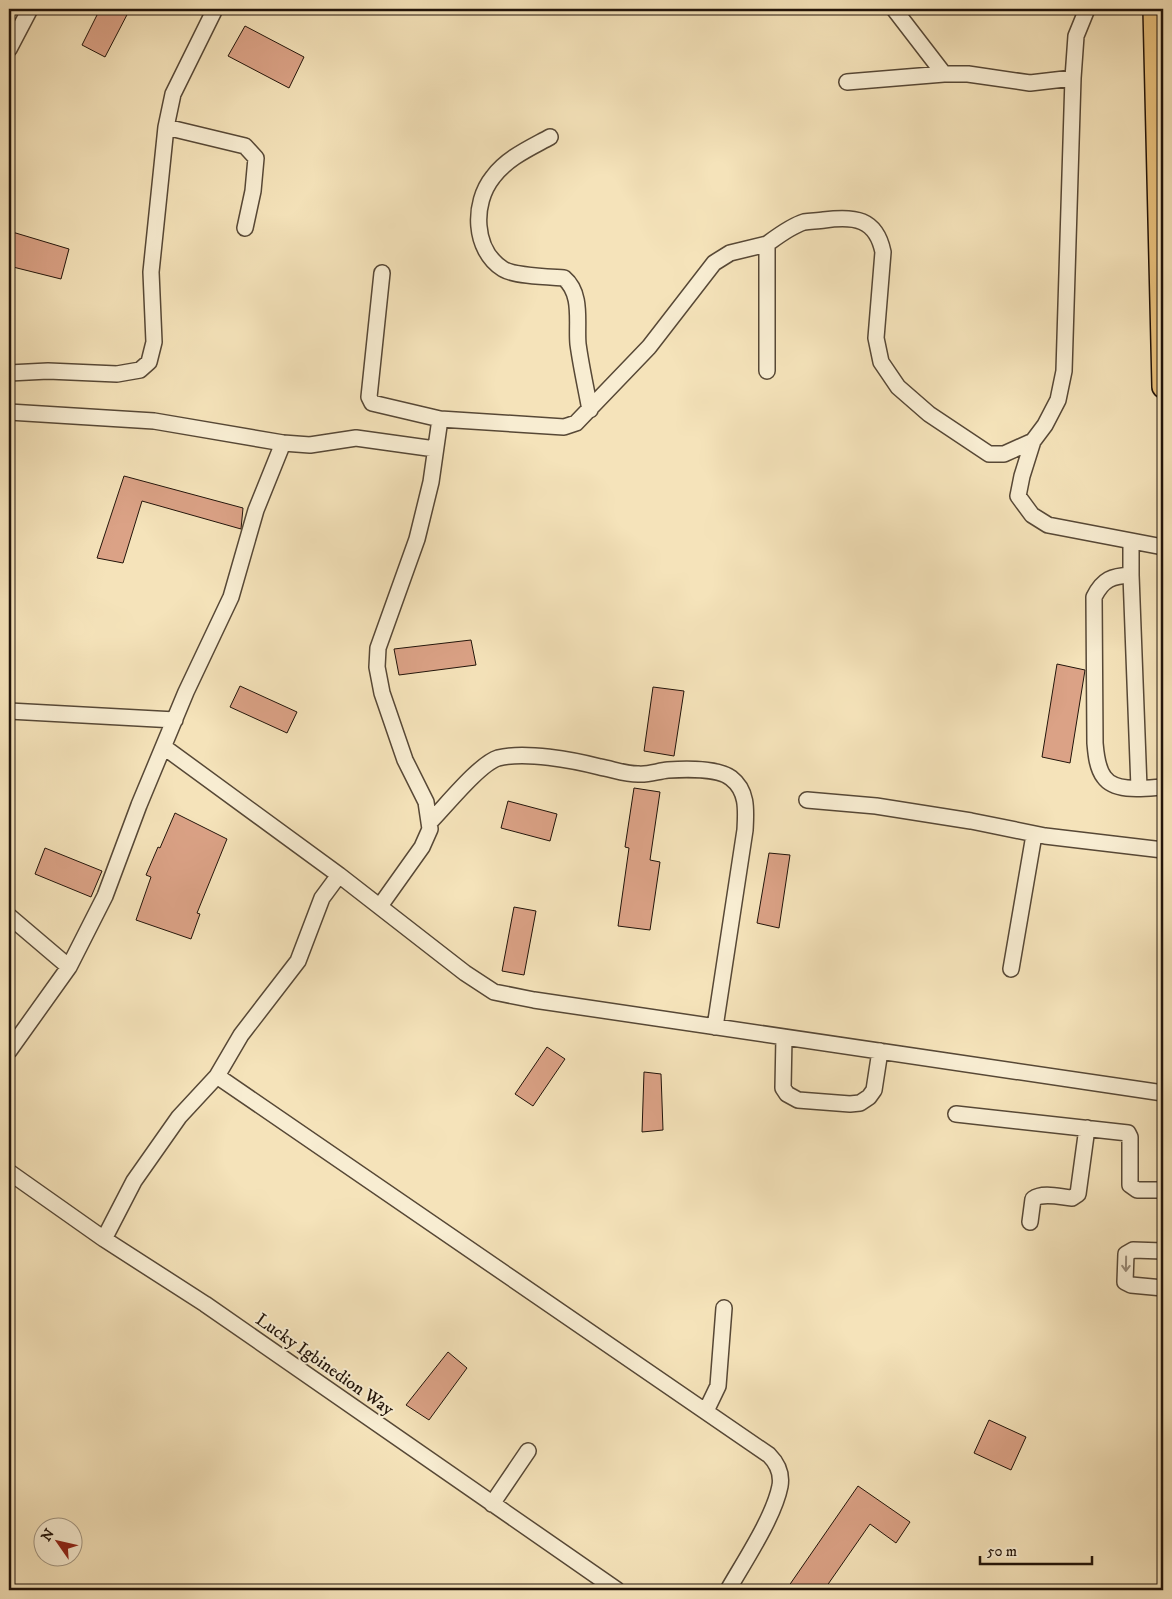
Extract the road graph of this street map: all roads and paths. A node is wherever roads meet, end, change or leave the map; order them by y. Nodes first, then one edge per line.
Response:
1 (30, 9) edge
2 (215, 9) edge
3 (894, 9) edge
4 (1087, 9) edge
5 (1154, 9) edge
6 (9, 49) edge
7 (944, 74) junction
8 (1074, 78) junction
9 (846, 82) dead end
10 (166, 127) junction
11 (550, 137) dead end
12 (245, 228) dead end
13 (1161, 229) edge
14 (767, 244) junction
15 (382, 273) dead end
16 (767, 371) dead end
17 (9, 373) edge
18 (1163, 387) edge
19 (590, 410) junction
20 (9, 412) edge
21 (440, 419) junction
22 (1033, 441) junction
23 (283, 443) junction
24 (435, 449) junction
25 (1131, 542) junction
26 (1163, 547) edge
27 (1131, 575) junction
28 (9, 711) edge
29 (175, 720) junction
30 (164, 747) junction
31 (1163, 787) edge
32 (1139, 788) junction
33 (807, 800) dead end
34 (429, 823) junction
35 (1034, 835) junction
36 (1163, 850) edge
37 (339, 875) junction
38 (380, 906) junction
39 (9, 916) edge
40 (69, 967) junction
41 (1011, 968) dead end
42 (715, 1027) junction
43 (784, 1037) junction
44 (9, 1051) edge
45 (880, 1051) junction
46 (217, 1076) junction
47 (1163, 1093) edge
48 (956, 1114) dead end
49 (1087, 1128) junction
50 (9, 1172) edge
51 (1163, 1190) edge
52 (1030, 1222) dead end
53 (104, 1239) junction
54 (1163, 1251) edge
55 (1163, 1288) edge
56 (724, 1308) dead end
57 (706, 1411) junction
58 (528, 1451) dead end
59 (492, 1504) junction
60 (617, 1590) edge
61 (728, 1590) edge

1 - 6 street
2 - 10 street
3 - 7 street
4 - 8 street
5 - 13 highway
7 - 8 street
7 - 9 street
8 - 22 street
10 - 12 street
10 - 17 street
11 - 19 street
13 - 18 highway
14 - 16 street
14 - 19 street
14 - 22 street
15 - 21 street
19 - 21 street
20 - 23 street
21 - 24 street
22 - 25 street
23 - 24 street
23 - 29 street
24 - 34 street
25 - 26 street
25 - 27 street
27 - 32 street
27 - 32 street
28 - 29 street
29 - 30 street
30 - 37 street
30 - 40 street
31 - 32 street
33 - 35 street
34 - 38 street
34 - 42 street
35 - 36 street
35 - 41 street
37 - 38 street
37 - 46 street
38 - 42 street
39 - 40 street
40 - 44 street
42 - 43 street
43 - 45 street
43 - 45 street
45 - 47 street
46 - 53 street
46 - 57 street
48 - 49 street
49 - 51 street
49 - 52 street
50 - 53 street, Lucky Igbinedion Way
53 - 59 street, Lucky Igbinedion Way
54 -> 55 street
56 - 57 street
57 - 61 street
58 - 59 street
59 - 60 street, Lucky Igbinedion Way

